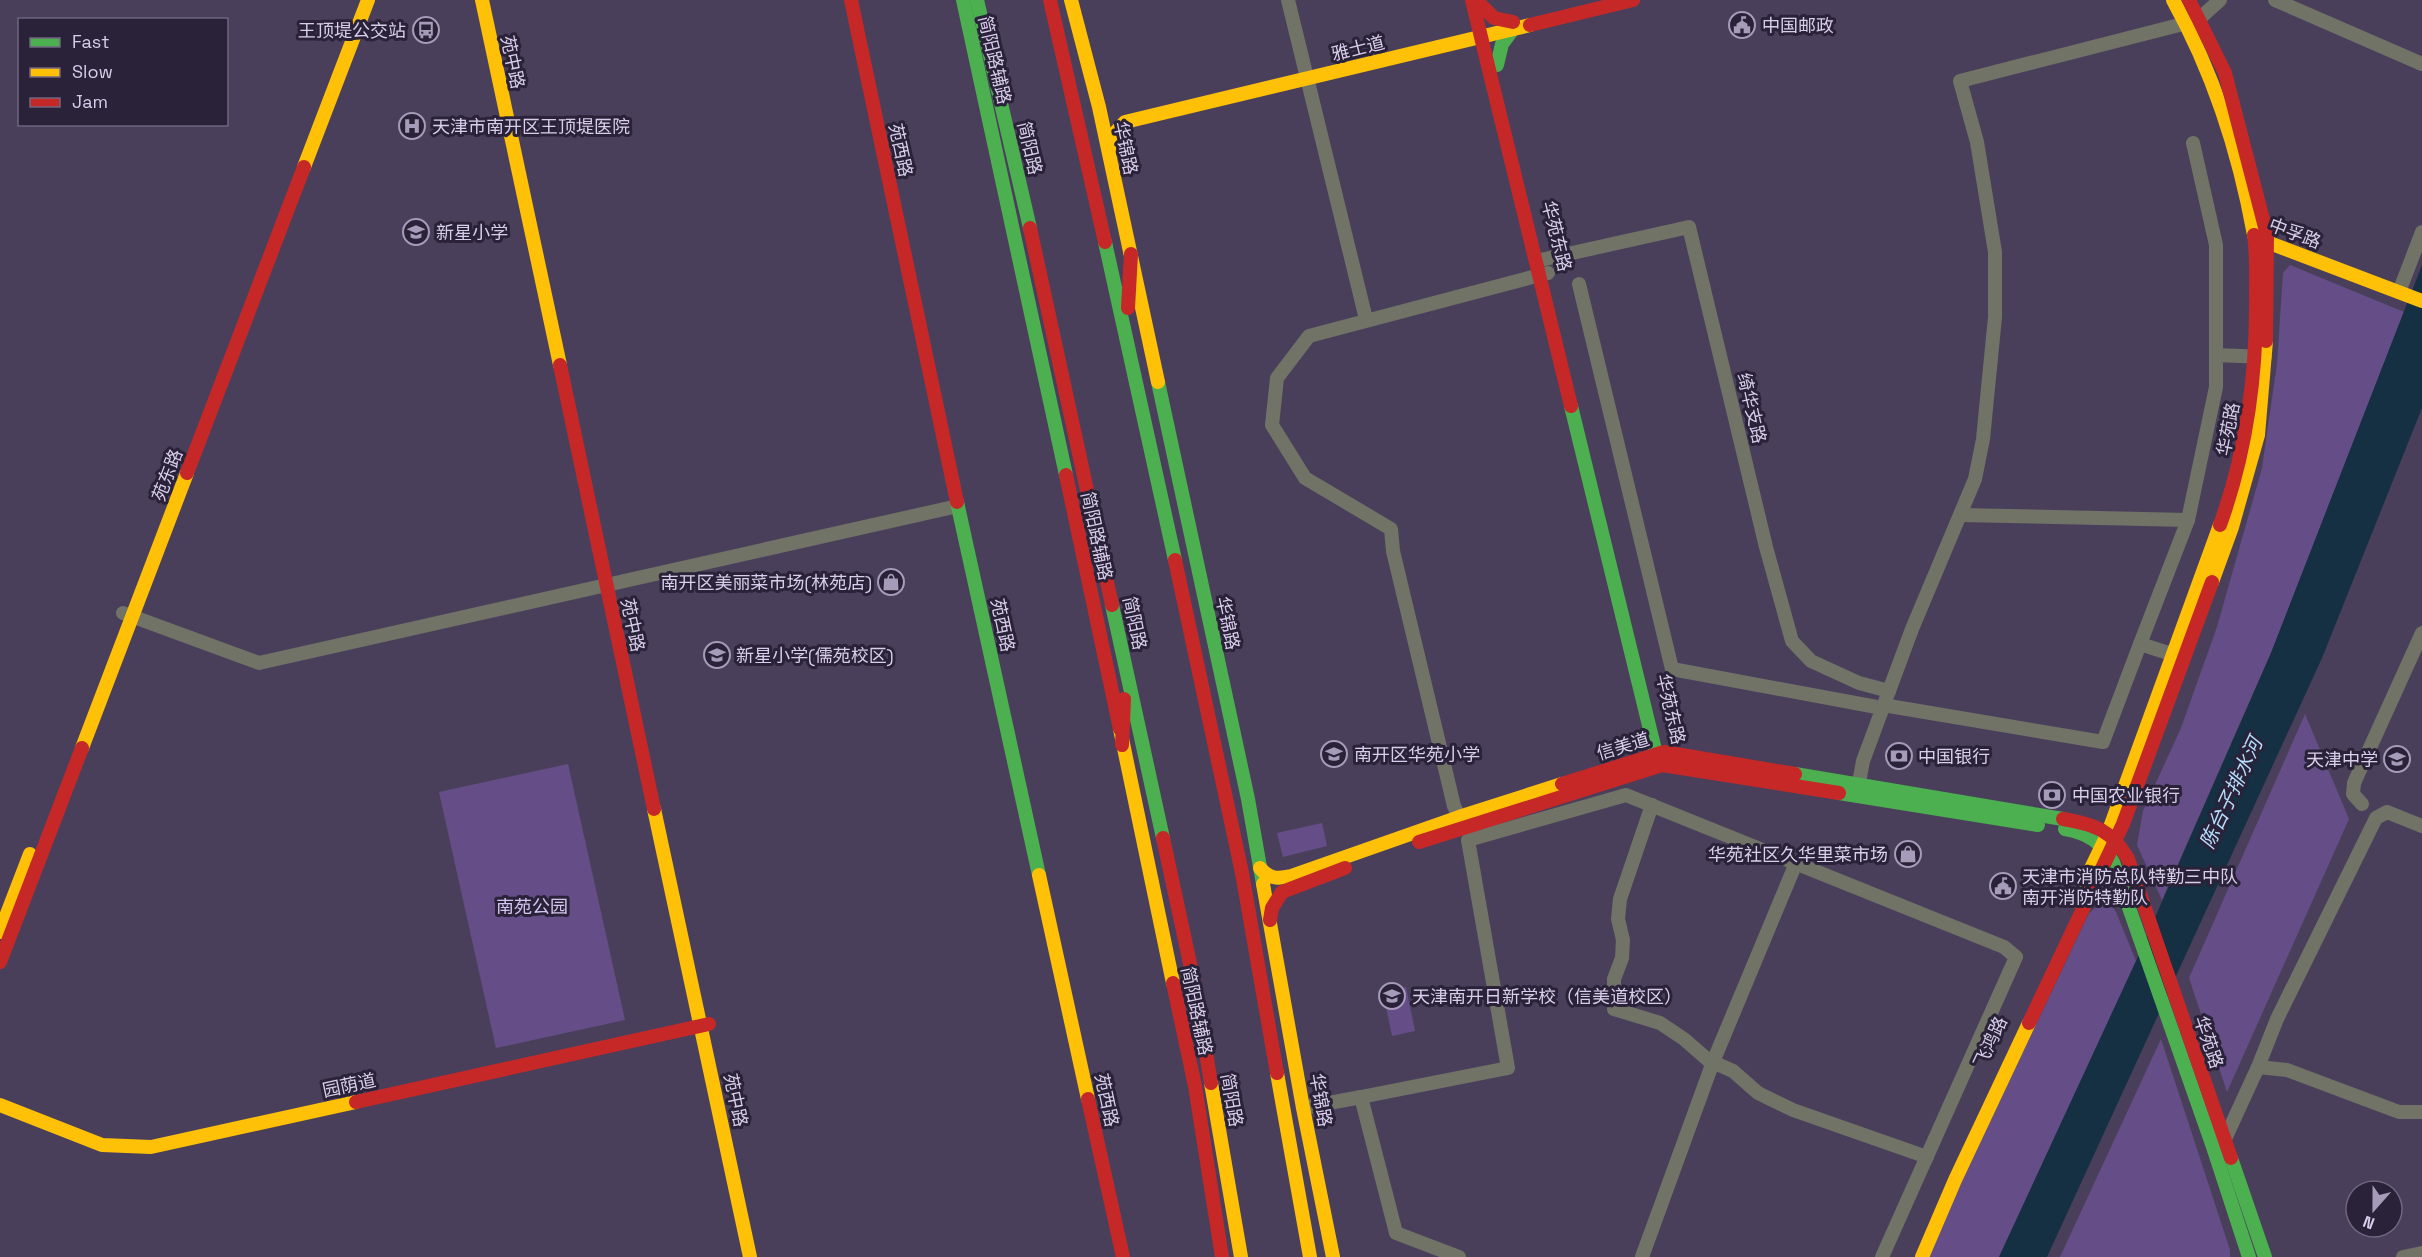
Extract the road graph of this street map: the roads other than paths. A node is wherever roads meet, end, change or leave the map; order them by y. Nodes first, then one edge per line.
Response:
1 (358, 0) edge
2 (368, 0) edge
3 (482, 0) edge
4 (488, 0) edge
5 (851, 0) edge
6 (963, 0) edge
7 (977, 0) edge
8 (1050, 0) edge
9 (1071, 0) edge
10 (1288, 0) edge
11 (1609, 0) edge
12 (1633, 0) edge
13 (2174, 0) edge
14 (2189, 0) edge
15 (2220, 0) edge
16 (2275, 0) edge
17 (1477, 3) edge
18 (2193, 20) junction
19 (1513, 26) junction
20 (1486, 30) junction
21 (976, 55) junction
22 (2422, 64) edge
23 (1497, 65) junction
24 (1305, 76) junction
25 (1099, 107) junction
26 (2193, 143) dead end
27 (1108, 151) junction
28 (1018, 173) junction
29 (2256, 213) junction
30 (2422, 232) edge
31 (2265, 238) junction
32 (2286, 245) junction
33 (1131, 254) junction
34 (1542, 267) junction
35 (1579, 284) dead end
36 (2402, 289) junction
37 (2422, 292) edge
38 (2422, 301) edge
39 (1366, 319) junction
40 (1126, 337) junction
41 (2216, 355) junction
42 (2261, 357) junction
43 (958, 506) junction
44 (1960, 515) junction
45 (2188, 520) junction
46 (610, 583) junction
47 (128, 615) junction
48 (2422, 633) edge
49 (2140, 644) junction
50 (2178, 656) junction
51 (1126, 666) junction
52 (1889, 691) junction
53 (1207, 704) junction
54 (1883, 706) junction
55 (1660, 736) junction
56 (1122, 745) junction
57 (1685, 756) junction
58 (1661, 757) junction
59 (1858, 789) junction
60 (1248, 799) junction
61 (2362, 804) dead end
62 (1652, 805) junction
63 (2115, 812) junction
64 (1459, 817) junction
65 (2087, 823) junction
66 (2422, 825) edge
67 (2109, 843) junction
68 (1796, 863) junction
69 (1260, 868) junction
70 (1270, 920) junction
71 (0, 932) edge
72 (0, 962) edge
73 (706, 1025) junction
74 (1713, 1062) junction
75 (2258, 1067) junction
76 (1361, 1098) junction
77 (0, 1105) edge
78 (1303, 1108) junction
79 (2422, 1112) edge
80 (2218, 1144) junction
81 (1927, 1157) junction
82 (2422, 1253) edge
83 (750, 1257) edge
84 (756, 1257) edge
85 (1123, 1257) edge
86 (1222, 1257) edge
87 (1241, 1257) edge
88 (1310, 1257) edge
89 (1333, 1257) edge
90 (1459, 1257) edge
91 (1642, 1257) edge
92 (1882, 1257) edge
93 (1914, 1257) edge
94 (1922, 1257) edge
95 (2249, 1257) edge
96 (2265, 1257) edge
97 (2403, 1257) edge

1 - 47 main road, 苑东路
2 - 47 main road, 苑东路
3 - 46 main road, 苑中路
4 - 46 main road, 苑中路
5 - 43 main road, 苑西路
6 - 21 main road, 简阳路辅路
7 - 28 main road, 简阳路
8 - 40 main road
9 - 25 main road, 华锦路
10 - 24 street
11 - 19 main road, 雅士道
12 - 19 main road, 雅士道
13 - 18 main road, 华苑路
14 - 18 main road, 华苑路
15 - 18 street
16 - 22 street
17 - 19 main road
17 - 20 main road, 华苑东路
18 - 29 main road, 华苑路
18 - 44 street
19 - 20 main road, 雅士道
19 - 23 main road
20 - 23 main road, 华苑东路
20 - 24 main road, 雅士道
20 - 34 main road, 华苑东路
21 - 28 main road
21 - 56 main road, 简阳路辅路
23 - 34 main road, 华苑东路
24 - 25 main road, 雅士道
24 - 27 main road, 雅士道
24 - 39 street
25 - 27 main road, 华锦路
26 - 41 street
27 - 33 main road, 华锦路
28 - 51 main road, 简阳路
29 - 31 main road, 华苑路
29 - 32 main road
30 - 36 street
31 - 32 main road, 中孚路
31 - 42 main road, 华苑路
31 - 42 main road, 华苑路
32 - 36 main road, 中孚路
33 - 40 main road
33 - 60 main road, 华锦路
34 - 39 street
34 - 52 street, 绮华支路
34 - 55 main road, 华苑东路
34 - 58 main road, 华苑东路
35 - 54 street
36 - 37 main road
36 - 38 main road
39 - 64 street
40 - 53 main road
41 - 42 street
41 - 45 street
42 - 50 main road, 华苑路
43 - 46 street
43 - 85 main road, 苑西路
44 - 45 street
44 - 52 street
45 - 49 street
46 - 47 street
46 - 73 main road, 苑中路
47 - 71 main road, 苑东路
47 - 72 main road, 苑东路
48 - 61 street
49 - 50 street
49 - 54 street
50 - 63 main road, 华苑路
50 - 67 main road, 华苑路
51 - 56 main road
51 - 87 main road, 简阳路
52 - 54 street
53 - 60 main road
53 - 88 main road
54 - 59 street
55 - 57 main road
55 - 58 main road, 华苑东路
56 - 86 main road, 简阳路辅路
57 - 58 main road, 信美道
57 - 59 main road, 信美道
58 - 59 main road, 信美道
58 - 64 main road, 信美道
58 - 70 main road, 信美道
59 - 65 main road, 信美道
59 - 67 main road, 信美道
60 - 69 main road, 华锦路
62 - 68 street
62 - 74 street
62 - 76 street
63 - 65 main road
63 - 67 main road, 华苑路
64 - 69 main road, 信美道
65 - 67 main road, 信美道
66 - 75 street
67 - 80 main road, 华苑路
67 - 80 main road, 华苑路
67 - 93 main road, 飞鸿路
67 - 94 main road, 飞鸿路
68 - 74 street
68 - 81 street
69 - 70 main road, 华锦路
70 - 78 main road, 华锦路
73 - 77 main road, 园荫道
73 - 83 main road, 苑中路
73 - 84 main road, 苑中路
74 - 81 street
74 - 91 street
75 - 79 street
75 - 80 street
76 - 78 street
76 - 90 street
78 - 89 main road, 华锦路
80 - 95 main road, 华苑路
80 - 96 main road, 华苑路
81 - 92 street
82 - 97 street

